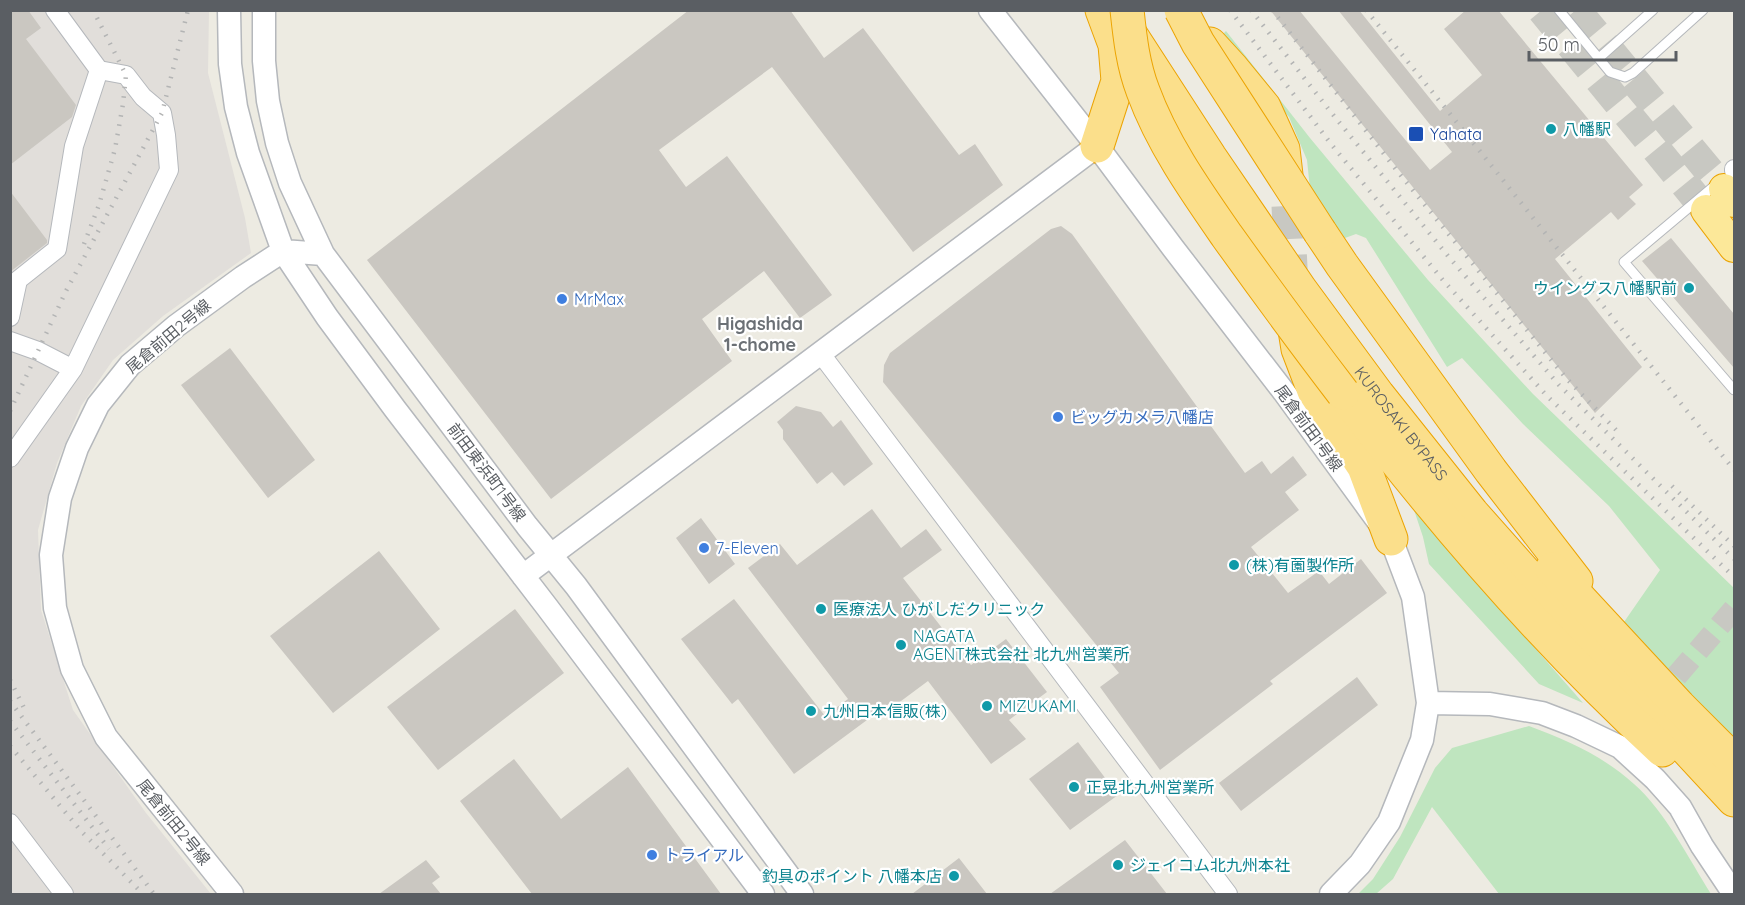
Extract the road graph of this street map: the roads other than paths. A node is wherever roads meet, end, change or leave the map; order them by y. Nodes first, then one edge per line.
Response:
1 (55, 10) edge
2 (229, 10) edge
3 (264, 10) edge
4 (990, 10) edge
5 (1102, 10) edge
6 (1114, 10) edge
7 (1127, 10) edge
8 (1140, 10) edge
9 (1180, 10) edge
10 (1574, 10) edge
11 (1653, 10) edge
12 (1703, 10) edge
13 (1562, 14) edge
14 (1599, 58) junction
15 (99, 70) junction
16 (1097, 146) junction
17 (1728, 185) edge
18 (1288, 206) tunnel mouth
19 (1734, 247) edge
20 (283, 251) junction
21 (323, 254) junction
22 (1293, 316) tunnel mouth
23 (10, 317) edge
24 (10, 341) edge
25 (821, 354) junction
26 (73, 369) junction
27 (1734, 390) edge
28 (10, 458) edge
29 (1390, 539) junction
30 (551, 555) junction
31 (523, 576) junction
32 (1428, 703) junction
33 (1679, 706) junction
34 (1734, 761) edge
35 (1734, 800) edge
36 (1734, 815) edge
37 (10, 824) edge
38 (64, 894) edge
39 (232, 894) edge
40 (763, 894) edge
41 (802, 894) edge
42 (1228, 894) edge
43 (1331, 894) edge
44 (1734, 894) edge

1 - 15 street
2 - 20 street
3 - 21 street, 前田東浜町1号線
4 - 16 street, 尾倉前田1号線
5 - 16 highway
6 - 35 highway, KUROSAKI BYPASS
7 - 36 highway, bridge
8 - 33 highway, KUROSAKI BYPASS
9 - 18 highway
9 - 33 highway, bridge
10 - 13 lane
11 - 14 lane
12 - 14 lane
13 - 14 lane
15 - 23 street
15 - 26 street
16 - 25 street
16 - 29 street, 尾倉前田1号線
17 - 19 highway
17 - 27 lane
20 - 21 street
20 - 31 street
20 - 39 street, 尾倉前田2号線
21 - 30 street, 前田東浜町1号線
22 - 29 highway
24 - 26 street
25 - 30 street
25 - 42 street
26 - 28 street
29 - 32 street, 尾倉前田1号線
30 - 31 street
30 - 41 street, 前田東浜町1号線
31 - 40 street
32 - 43 street, 尾倉前田1号線
32 - 44 street
33 - 34 highway, KUROSAKI BYPASS
37 - 38 street

